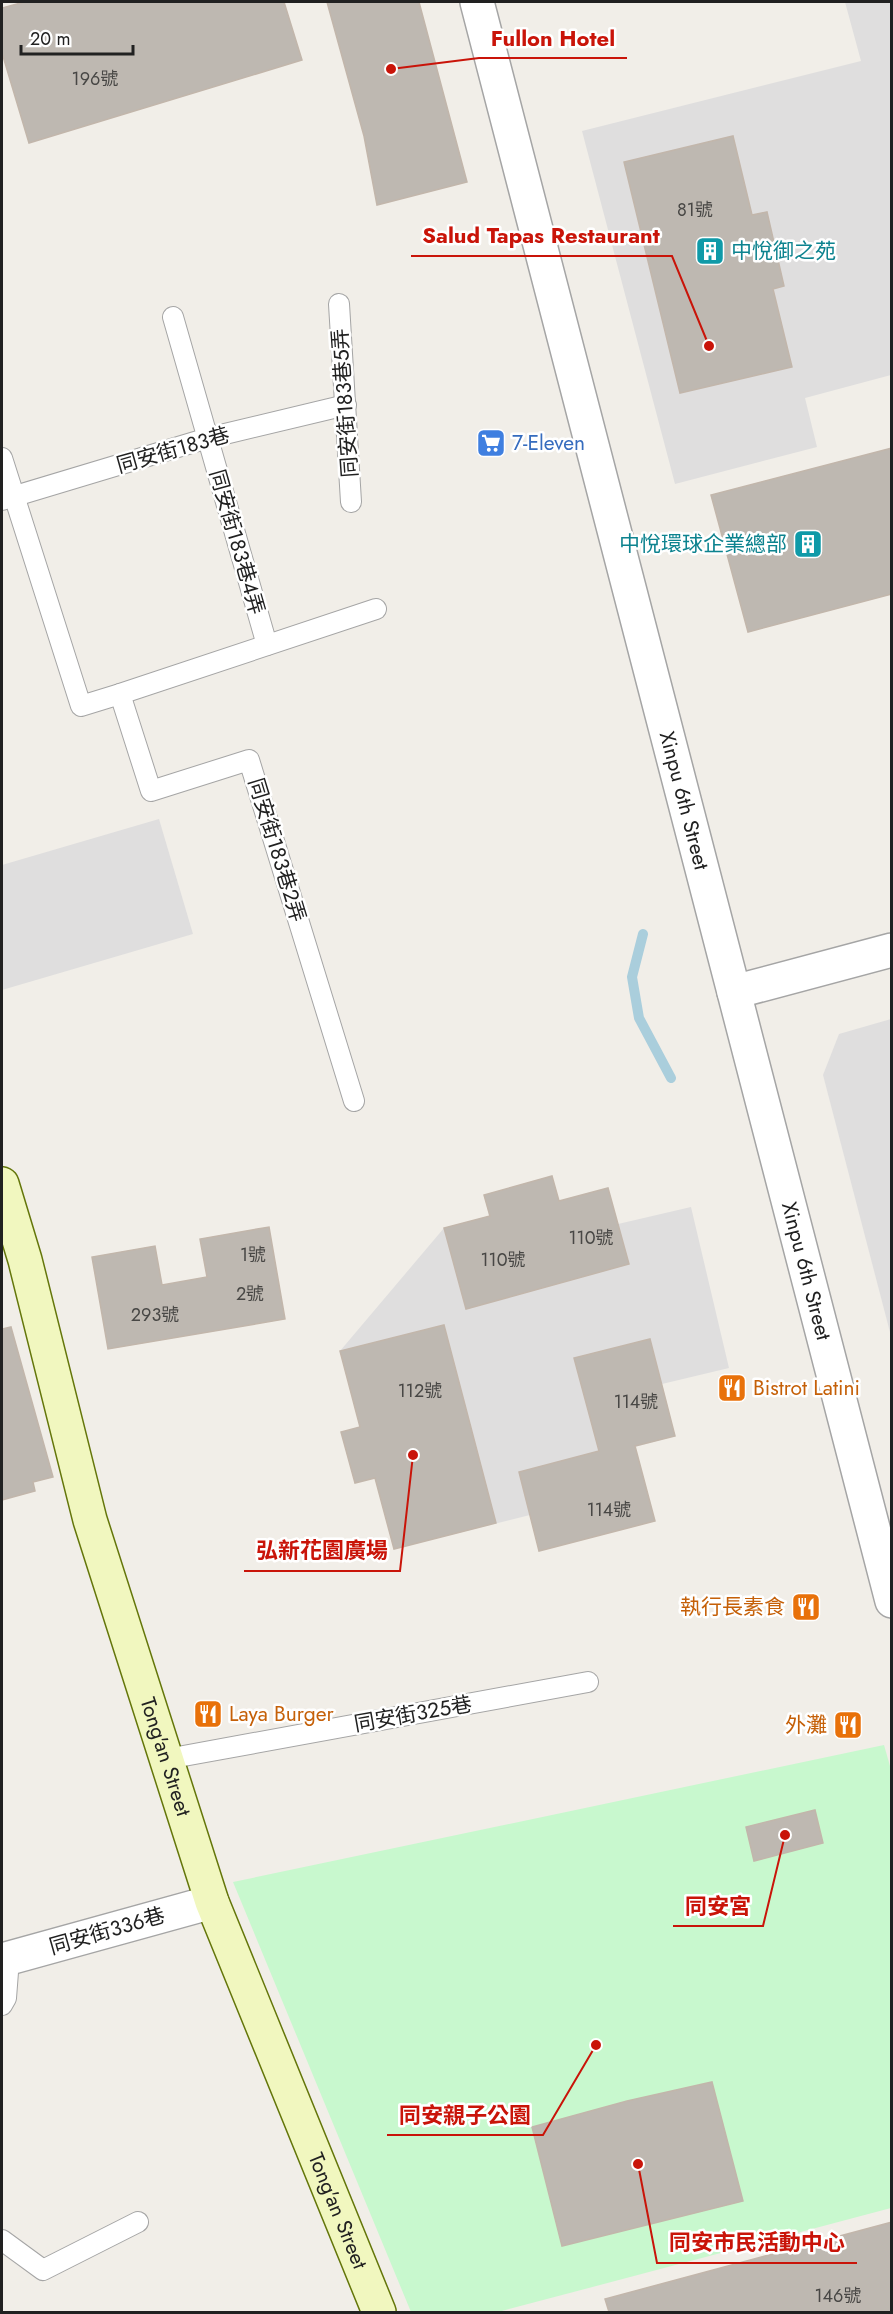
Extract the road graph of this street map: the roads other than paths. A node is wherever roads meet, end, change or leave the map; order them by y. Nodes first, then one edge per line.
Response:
1 (477, 2) edge
2 (339, 304) dead end
3 (173, 317) dead end
4 (346, 405) junction
5 (208, 438) junction
6 (2, 458) edge
7 (8, 498) edge
8 (351, 502) dead end
9 (376, 609) dead end
10 (267, 645) junction
11 (120, 694) junction
12 (891, 950) edge
13 (734, 992) junction
14 (354, 1101) dead end
15 (2, 1184) edge
16 (891, 1601) edge
17 (588, 1682) dead end
18 (167, 1759) junction
19 (212, 1902) junction
20 (5, 1959) edge
21 (2, 2005) edge
22 (138, 2222) dead end
23 (2, 2240) edge
24 (379, 2313) edge

1 - 13 street, Xinpu 6th Street
2 - 4 lane, 同安街183巷5弄
3 - 5 lane, 同安街183巷4弄
4 - 5 lane, 同安街183巷
4 - 8 lane, 同安街183巷5弄
5 - 7 lane, 同安街183巷
5 - 10 lane, 同安街183巷4弄
6 - 7 lane
7 - 11 lane
9 - 10 lane
10 - 11 lane
11 - 14 lane, 同安街183巷2弄
12 - 13 street
13 - 16 street, Xinpu 6th Street
15 - 18 street, Tong'an Street
17 - 18 lane, 同安街325巷
18 - 19 street, Tong'an Street
19 - 20 street, 同安街336巷
19 - 24 street, Tong'an Street
20 - 21 lane
22 - 23 lane

